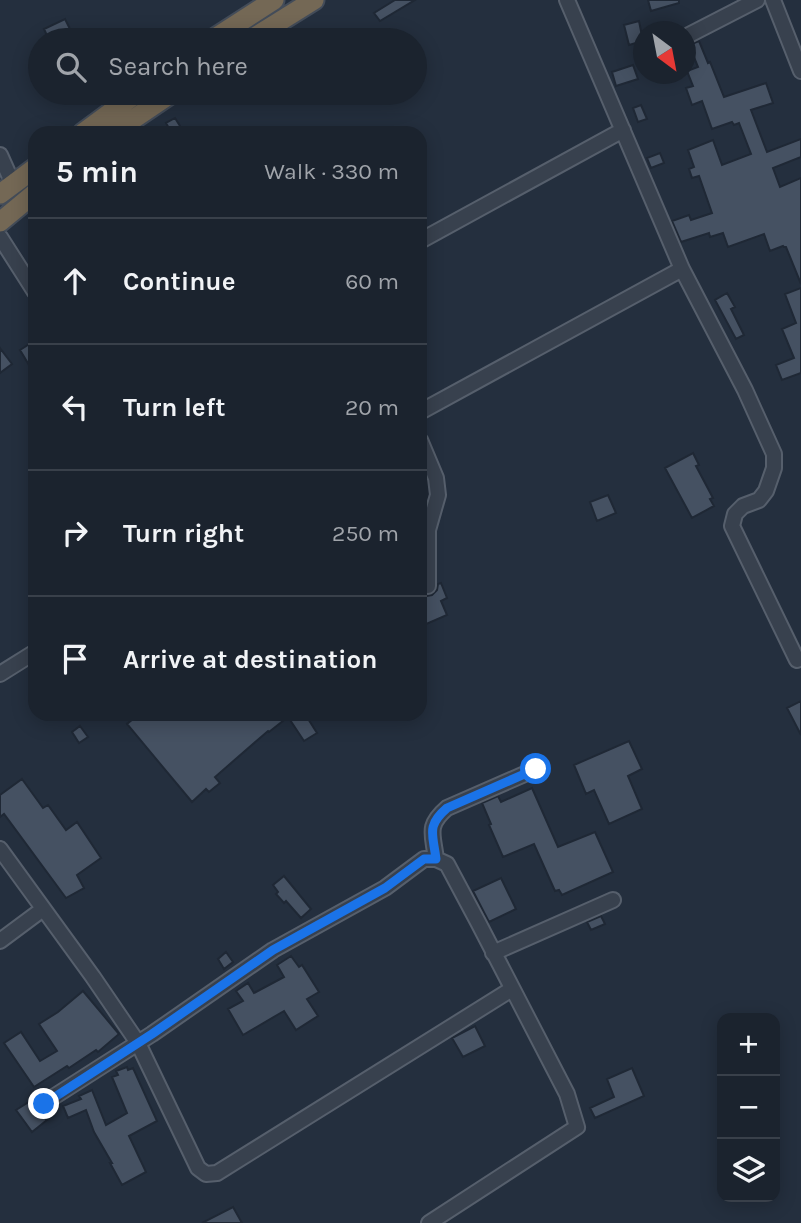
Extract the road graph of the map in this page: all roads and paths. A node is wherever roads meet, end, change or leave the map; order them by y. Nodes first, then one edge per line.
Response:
1 (274, 0) edge
2 (314, 0) edge
3 (567, 0) edge
4 (757, 0) edge
5 (773, 0) edge
6 (231, 28) edge
7 (269, 28) edge
8 (696, 31) edge
9 (801, 71) edge
10 (121, 105) edge
11 (154, 105) edge
12 (92, 126) edge
13 (123, 126) edge
14 (623, 130) junction
15 (0, 155) edge
16 (28, 173) edge
17 (7, 189) edge
18 (28, 201) edge
19 (0, 222) edge
20 (0, 237) edge
21 (427, 237) edge
22 (682, 269) junction
23 (28, 281) edge
24 (427, 408) edge
25 (427, 457) edge
26 (428, 586) dead end
27 (28, 656) edge
28 (800, 662) edge
29 (0, 674) edge
30 (536, 769) dead end
31 (0, 849) edge
32 (436, 859) junction
33 (613, 900) dead end
34 (43, 909) junction
35 (0, 941) edge
36 (494, 953) junction
37 (512, 989) junction
38 (138, 1042) junction
39 (44, 1104) dead end
40 (429, 1223) edge

1 - 6 highway
2 - 7 highway
3 - 14 street
4 - 8 street
5 - 9 street
10 - 12 highway
11 - 13 highway
14 - 21 street
14 - 22 street
15 - 17 street
16 - 17 highway
18 - 19 highway
20 - 23 street
22 - 24 street
22 - 28 street
25 - 26 street
27 - 29 street
30 - 32 street
31 - 34 street
32 - 36 street
32 - 38 street
33 - 36 street
34 - 35 street
34 - 38 street
36 - 37 street
37 - 38 street
37 - 40 street
38 - 39 street

